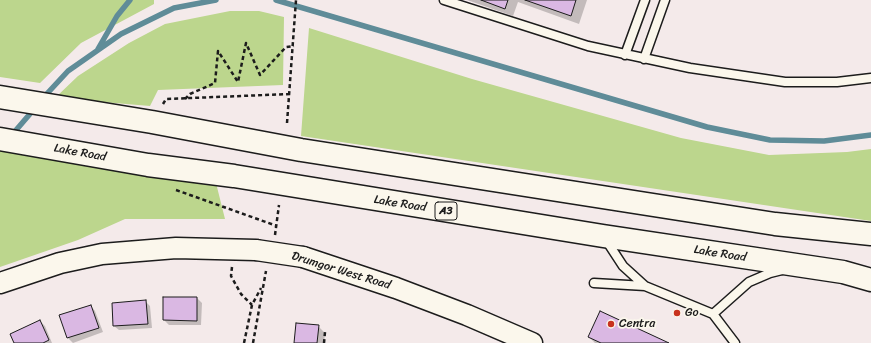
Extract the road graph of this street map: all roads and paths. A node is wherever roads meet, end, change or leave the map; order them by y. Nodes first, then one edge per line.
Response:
1 (296, 0) edge
2 (444, 0) edge
3 (645, 0) edge
4 (665, 0) edge
5 (294, 46) junction
6 (625, 55) junction
7 (644, 59) junction
8 (871, 78) edge
9 (290, 94) junction
10 (0, 97) edge
11 (186, 99) junction
12 (152, 122) junction
13 (287, 123) dead end
14 (10, 141) edge
15 (174, 189) dead end
16 (277, 226) dead end
17 (871, 234) edge
18 (603, 236) junction
19 (234, 249) junction
20 (800, 266) junction
21 (871, 280) edge
22 (0, 283) edge
23 (594, 283) dead end
24 (645, 286) junction
25 (252, 305) junction
26 (713, 314) junction
27 (325, 332) dead end
28 (244, 343) edge
29 (253, 343) edge
30 (324, 343) edge
31 (532, 343) edge
32 (735, 343) edge

1 - 5 path
2 - 6 lane
3 - 6 lane
4 - 7 lane
5 - 9 path
5 - 11 path
6 - 7 lane
7 - 8 lane
9 - 11 path
9 - 13 path
10 - 12 highway
11 - 12 path
12 - 17 highway
14 - 18 highway, Lake Road / A3
15 - 16 path
18 - 20 highway, Lake Road / A3
18 - 24 lane
19 - 22 street, Drumgor West Road
19 - 25 path
19 - 31 street, Drumgor West Road, bridge
20 - 21 highway, Lake Road / A3
20 - 26 lane
23 - 24 lane
24 - 26 lane
25 - 28 path
25 - 29 path
26 - 32 lane
27 - 30 path

